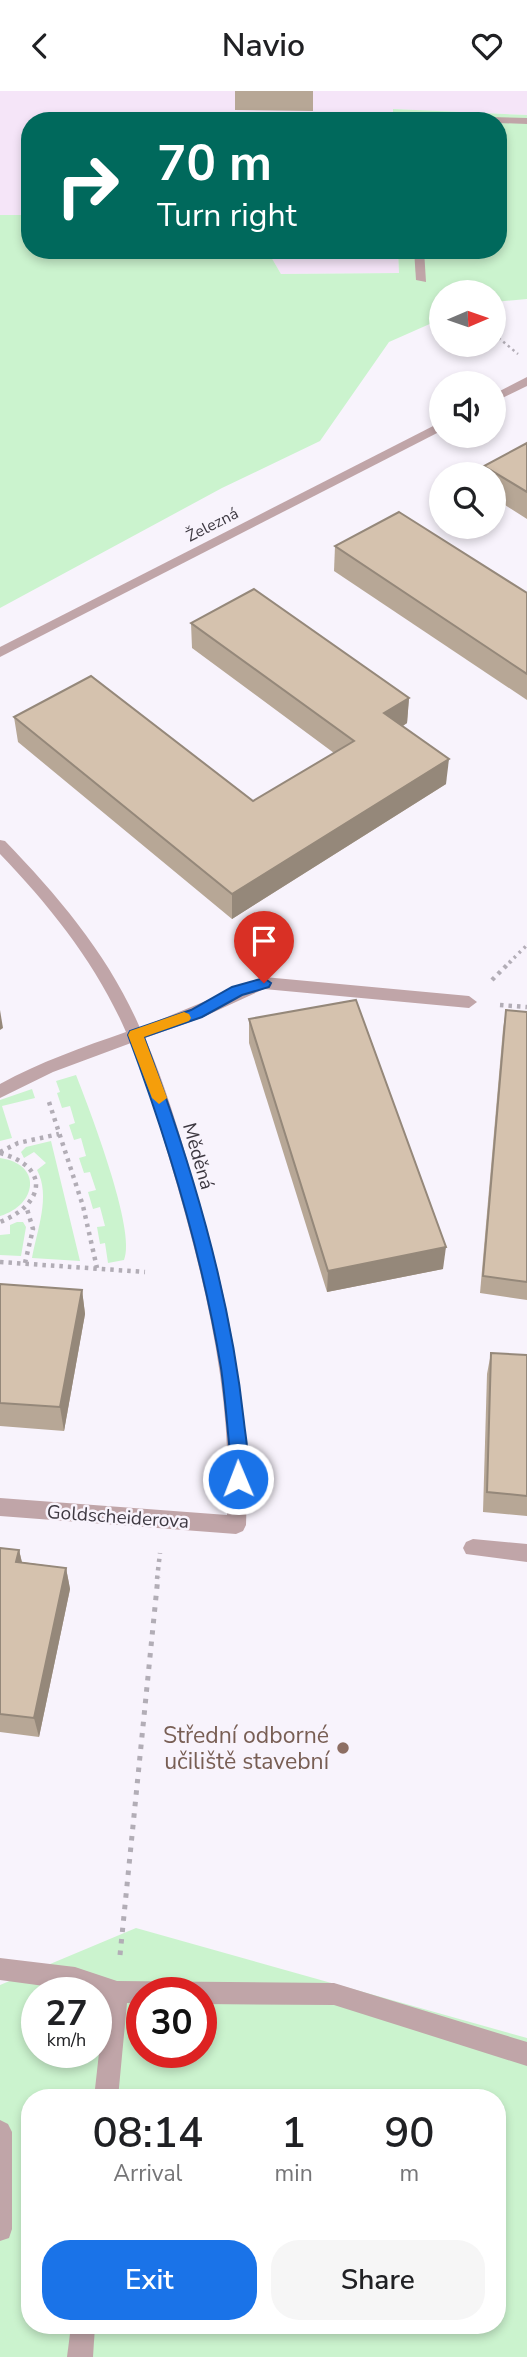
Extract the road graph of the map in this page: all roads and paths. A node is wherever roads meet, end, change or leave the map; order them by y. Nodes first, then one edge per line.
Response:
1 (507, 121) edge
2 (527, 121) edge
3 (420, 259) edge
4 (422, 280) dead end
5 (506, 344) edge
6 (519, 355) dead end
7 (527, 381) edge
8 (506, 392) edge
9 (429, 432) edge
10 (0, 653) edge
11 (0, 845) edge
12 (527, 945) edge
13 (469, 1002) joint
14 (135, 1035) junction
15 (36, 1072) junction
16 (0, 1092) edge
17 (59, 1134) junction
18 (0, 1153) edge
19 (27, 1209) junction
20 (0, 1222) edge
21 (0, 1262) edge
22 (25, 1263) junction
23 (97, 1269) junction
24 (145, 1272) dead end
25 (0, 1507) edge
26 (163, 1521) junction
27 (236, 1525) joint
28 (473, 1548) dead end
29 (527, 1553) edge
30 (0, 1969) edge
31 (117, 1992) junction
32 (527, 2054) edge
33 (107, 2089) edge
34 (0, 2132) edge
35 (0, 2229) edge
36 (82, 2334) edge
37 (80, 2357) edge

1 - 2 street
3 - 4 street
5 - 6 path
7 - 8 street
9 - 10 street, Železná
11 - 14 street, Měděná
12 - 13 path
13 - 14 street
14 - 15 street
14 - 27 street, Měděná
15 - 16 street
15 - 17 path
17 - 18 path
17 - 23 path
18 - 19 path
19 - 20 path
19 - 22 path
21 - 22 path
22 - 23 path
23 - 24 path
25 - 26 street, Goldscheiderova
26 - 27 street, Goldscheiderova
26 - 31 path
28 - 29 street
30 - 31 street
31 - 32 street
31 - 33 street
34 - 35 street
36 - 37 street

